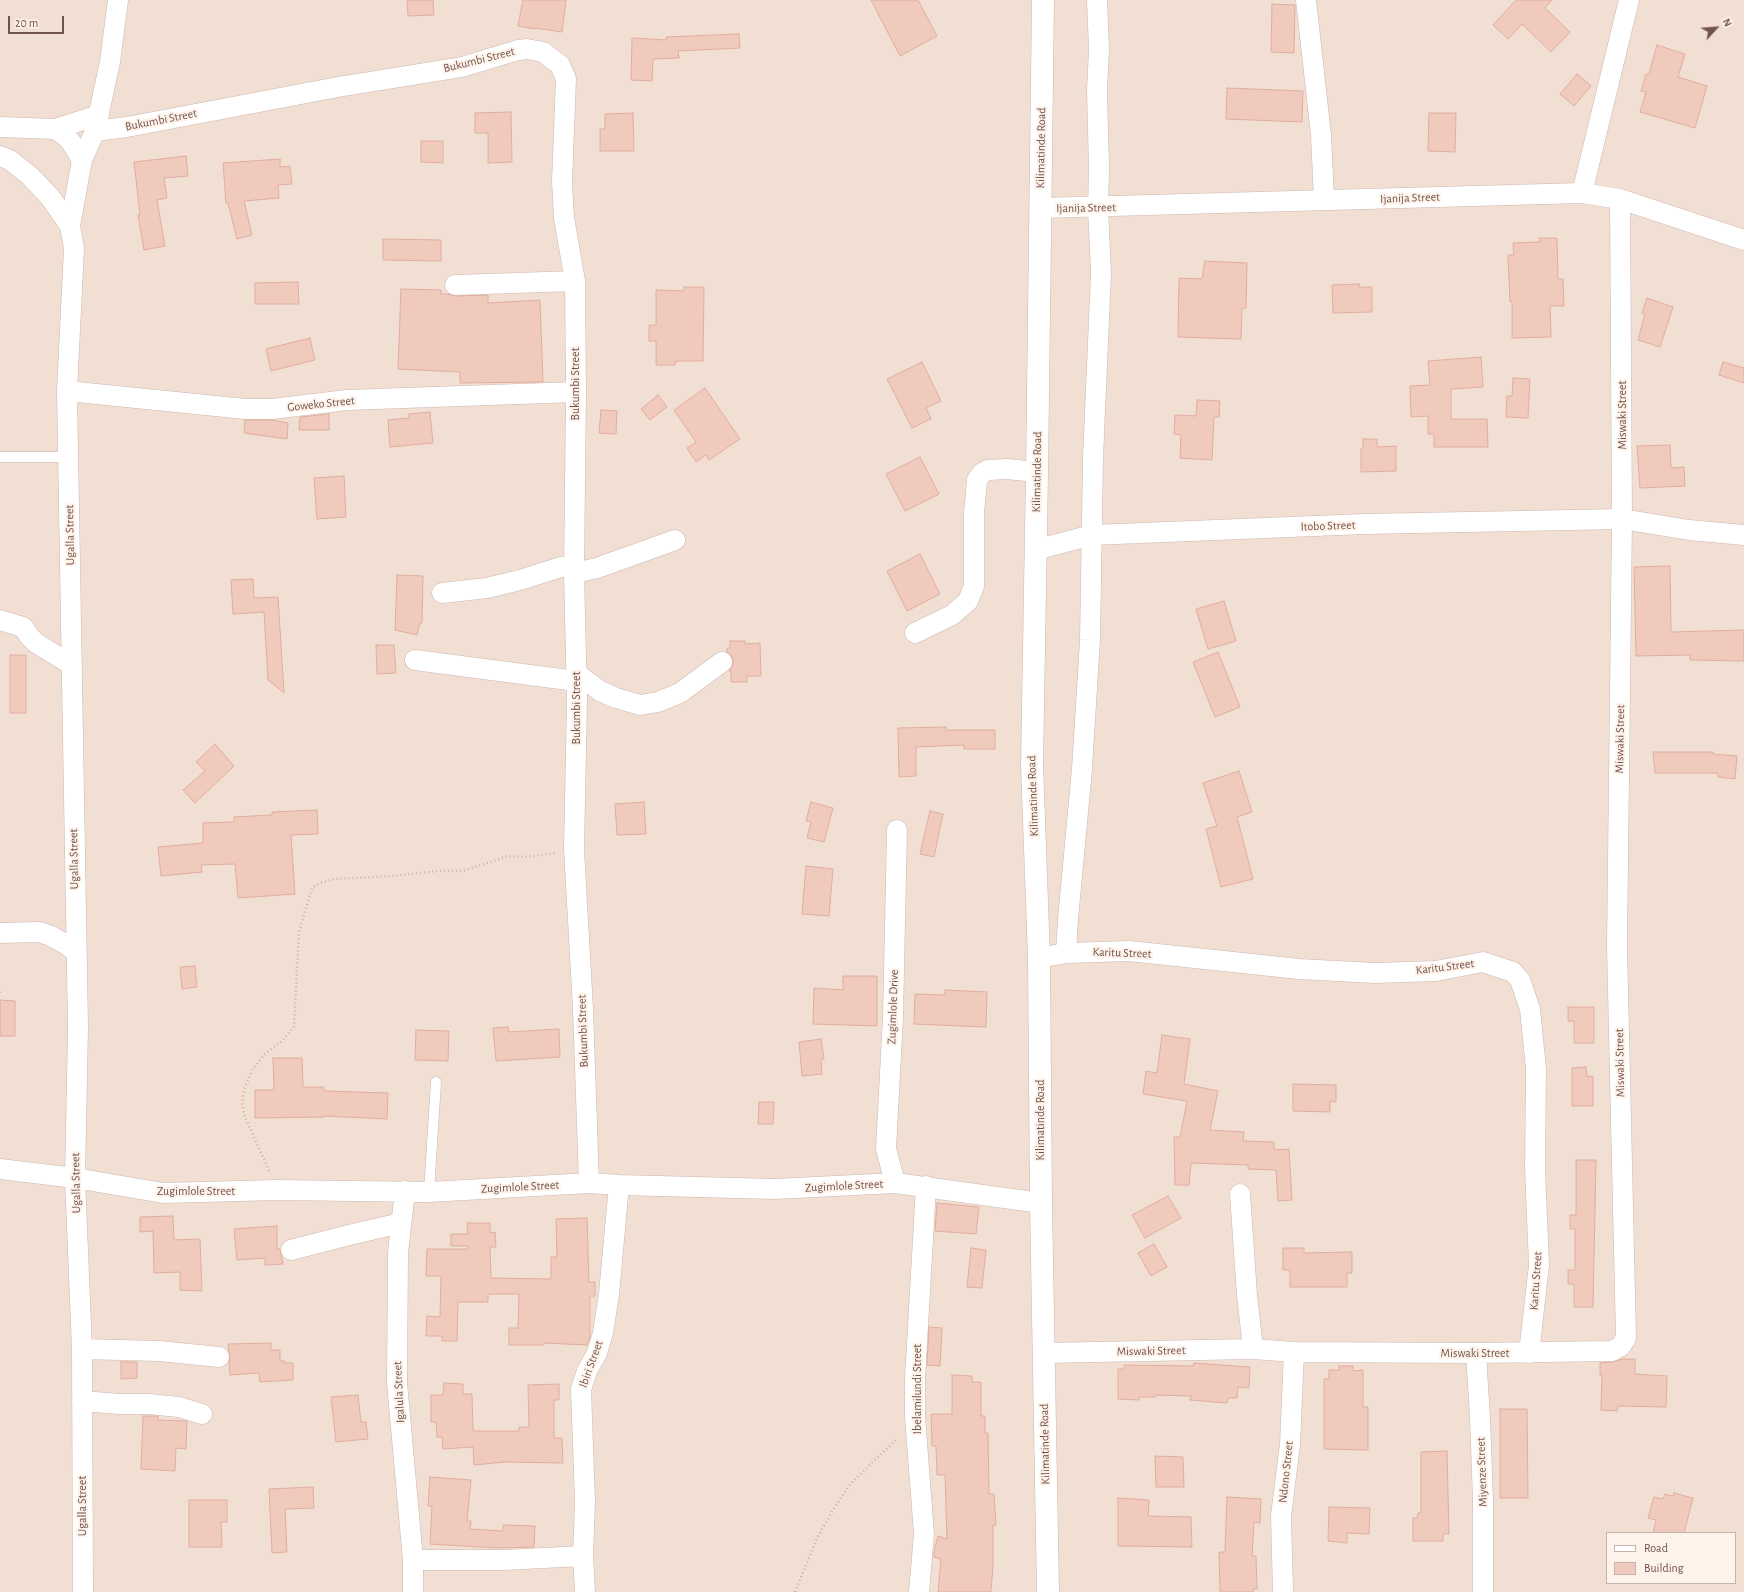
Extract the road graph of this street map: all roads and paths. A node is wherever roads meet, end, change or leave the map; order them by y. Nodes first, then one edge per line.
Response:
1 (118, 0) edge
2 (1042, 0) edge
3 (1097, 0) edge
4 (1306, 0) edge
5 (1629, 0) edge
6 (97, 123) junction
7 (0, 128) edge
8 (55, 129) junction
9 (0, 156) edge
10 (82, 160) junction
11 (1582, 193) junction
12 (1620, 199) junction
13 (1324, 200) junction
14 (1040, 208) junction
15 (1098, 208) junction
16 (70, 226) junction
17 (1744, 240) edge
18 (574, 281) junction
19 (455, 285) dead end
20 (67, 391) junction
21 (576, 392) junction
22 (0, 457) edge
23 (68, 458) junction
24 (1037, 472) junction
25 (1622, 519) junction
26 (1092, 535) junction
27 (1744, 535) edge
28 (675, 540) dead end
29 (1035, 550) junction
30 (574, 570) junction
31 (442, 592) dead end
32 (0, 620) edge
33 (915, 633) dead end
34 (415, 660) dead end
35 (722, 662) dead end
36 (72, 665) junction
37 (576, 677) junction
38 (897, 830) dead end
39 (574, 849) junction
40 (0, 933) edge
41 (76, 952) junction
42 (1066, 953) junction
43 (1039, 958) junction
44 (436, 1082) dead end
45 (0, 1168) edge
46 (75, 1178) junction
47 (589, 1183) junction
48 (895, 1183) junction
49 (619, 1185) junction
50 (926, 1186) junction
51 (277, 1190) junction
52 (405, 1192) junction
53 (429, 1192) junction
54 (1240, 1194) dead end
55 (1041, 1203) junction
56 (401, 1223) junction
57 (291, 1250) dead end
58 (82, 1349) junction
59 (1253, 1349) junction
60 (1294, 1352) junction
61 (1529, 1352) junction
62 (1043, 1353) junction
63 (1476, 1353) junction
64 (219, 1357) dead end
65 (82, 1401) junction
66 (202, 1414) dead end
67 (915, 1417) junction
68 (583, 1556) junction
69 (413, 1560) junction
70 (83, 1592) edge
71 (413, 1592) edge
72 (585, 1592) edge
73 (795, 1592) edge
74 (919, 1592) edge
75 (1048, 1592) edge
76 (1283, 1592) edge
77 (1483, 1592) edge

1 - 6 street
2 - 14 main road, Kilimatinde Road
3 - 15 street
4 - 13 street
5 - 11 street
6 - 8 street, Bukumbi Street
6 - 10 street
6 - 18 street, Bukumbi Street
7 - 8 street, Bukumbi Street
8 - 10 street
9 - 16 street, Ugalla Street
10 - 16 street
11 - 12 street, Ijanija Street
11 - 13 street, Ijanija Street
12 - 17 street, Ijanija Street
12 - 25 street, Miswaki Street
13 - 15 street, Ijanija Street
14 - 15 street, Ijanija Street
14 - 24 main road, Kilimatinde Road
15 - 26 street
16 - 20 street, Ugalla Street
18 - 19 street
18 - 21 street, Bukumbi Street
20 - 21 street, Goweko Street
20 - 23 street, Ugalla Street
21 - 30 street, Bukumbi Street
22 - 23 lane
23 - 36 street, Ugalla Street
24 - 29 main road, Kilimatinde Road
24 - 33 street
25 - 26 street, Itobo Street
25 - 27 street, Itobo Street
25 - 61 street, Miswaki Street
26 - 29 street, Itobo Street
26 - 42 street
28 - 30 street
29 - 43 main road, Kilimatinde Road
30 - 31 street
30 - 37 street, Bukumbi Street
32 - 36 street
34 - 37 street
35 - 37 street
36 - 41 street, Ugalla Street
37 - 39 street, Bukumbi Street
38 - 48 street, Zugimlole Drive
39 - 47 street, Bukumbi Street
39 - 51 path
40 - 41 street
41 - 46 street, Ugalla Street
42 - 43 street, Karitu Street
42 - 61 street, Karitu Street
43 - 55 main road, Kilimatinde Road
44 - 53 lane
45 - 46 street, Zugimlole Street
46 - 51 street, Zugimlole Street
46 - 58 street, Ugalla Street
47 - 49 street, Zugimlole Street
47 - 53 street, Zugimlole Street
48 - 49 street, Zugimlole Street
48 - 50 street, Zugimlole Street
49 - 68 street, Ibiri Street
50 - 55 street, Zugimlole Street
50 - 67 street, Ibelamilundi Street
51 - 52 street, Zugimlole Street
52 - 53 street, Zugimlole Street
52 - 56 street, Igalula Street
54 - 59 street
55 - 62 main road, Kilimatinde Road
56 - 57 street
56 - 69 street, Igalula Street
58 - 64 street
58 - 65 street, Ugalla Street
59 - 60 street, Miswaki Street
59 - 62 street, Miswaki Street
60 - 63 street, Miswaki Street
60 - 76 street, Ndono Street
61 - 63 street, Miswaki Street
62 - 75 main road, Kilimatinde Road
63 - 77 street, Miyenze Street
65 - 66 street
65 - 70 street, Ugalla Street
67 - 73 path
67 - 74 street, Ibelamilundi Street
68 - 69 street
68 - 72 street, Ibiri Street
69 - 71 street, Igalula Street

